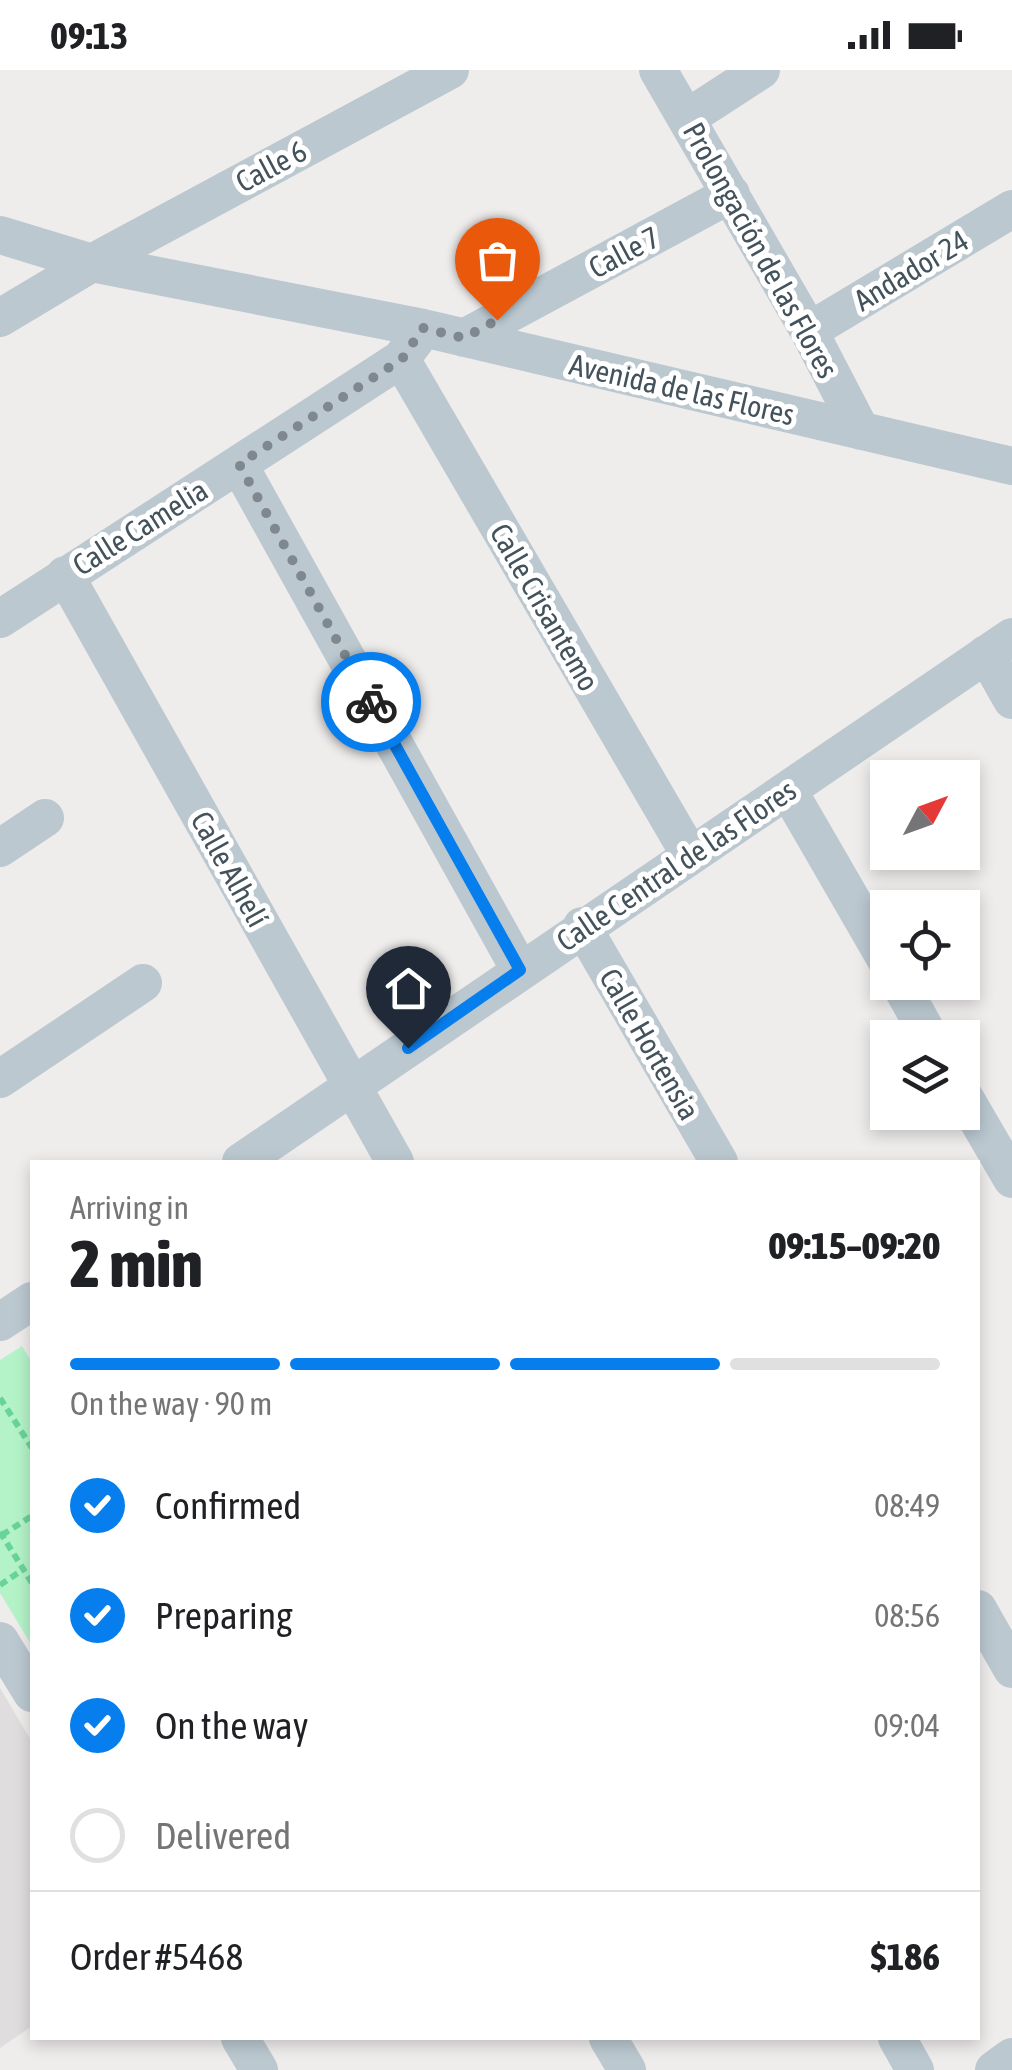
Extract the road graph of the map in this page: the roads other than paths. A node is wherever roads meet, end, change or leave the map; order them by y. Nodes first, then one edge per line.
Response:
1 (450, 70) edge
2 (658, 70) edge
3 (761, 70) edge
4 (687, 118) junction
5 (731, 194) junction
6 (1012, 209) edge
7 (0, 234) edge
8 (92, 263) junction
9 (0, 318) edge
10 (809, 331) junction
11 (464, 338) junction
12 (412, 344) junction
13 (861, 430) junction
14 (239, 464) junction
15 (1012, 466) edge
16 (65, 575) junction
17 (0, 619) edge
18 (999, 645) edge
19 (1012, 700) edge
20 (788, 790) junction
21 (45, 818) dead end
22 (0, 848) edge
23 (690, 856) junction
24 (582, 926) junction
25 (870, 932) edge
26 (520, 970) junction
27 (143, 984) dead end
28 (0, 1080) edge
29 (352, 1086) junction
30 (980, 1125) edge
31 (244, 1160) edge
32 (394, 1160) edge
33 (718, 1160) edge
34 (1012, 1180) edge
35 (30, 1302) edge
36 (0, 1322) edge
37 (980, 1612) edge
38 (0, 1641) edge
39 (1012, 1668) edge
40 (30, 1690) edge
41 (241, 2040) edge
42 (609, 2040) edge
43 (897, 2040) edge
44 (1012, 2057) edge
45 (259, 2070) edge
46 (628, 2070) edge
47 (916, 2070) edge
48 (994, 2070) edge

1 - 8 street, Calle 6
2 - 4 street, Prolongación de las Flores
3 - 4 street
4 - 5 street, Prolongación de las Flores
5 - 10 street, Prolongación de las Flores
5 - 11 street, Calle 7
6 - 10 street, Andador 24
7 - 8 street, Avenida de las Flores
8 - 9 street, Calle 6
8 - 12 street, Avenida de las Flores
10 - 13 street, Prolongación de las Flores
11 - 12 street, Avenida de las Flores
11 - 13 street, Avenida de las Flores
12 - 14 street, Calle Camelia
12 - 23 street, Calle Crisantemo
13 - 15 street, Avenida de las Flores
14 - 16 street, Calle Camelia
14 - 26 street
16 - 17 street, Calle Camelia
16 - 29 street, Calle Alhelí
18 - 19 street
18 - 20 street, Calle Central de las Flores
20 - 23 street, Calle Central de las Flores
20 - 25 street
21 - 22 street
23 - 24 street, Calle Central de las Flores
24 - 26 street, Calle Central de las Flores
24 - 33 street, Calle Hortensia
26 - 29 street, Calle Central de las Flores
27 - 28 street
29 - 31 street, Calle Central de las Flores
29 - 32 street, Calle Alhelí
30 - 34 street
35 - 36 street
37 - 39 street
38 - 40 street
41 - 45 street
42 - 46 street
43 - 47 street
44 - 48 street

